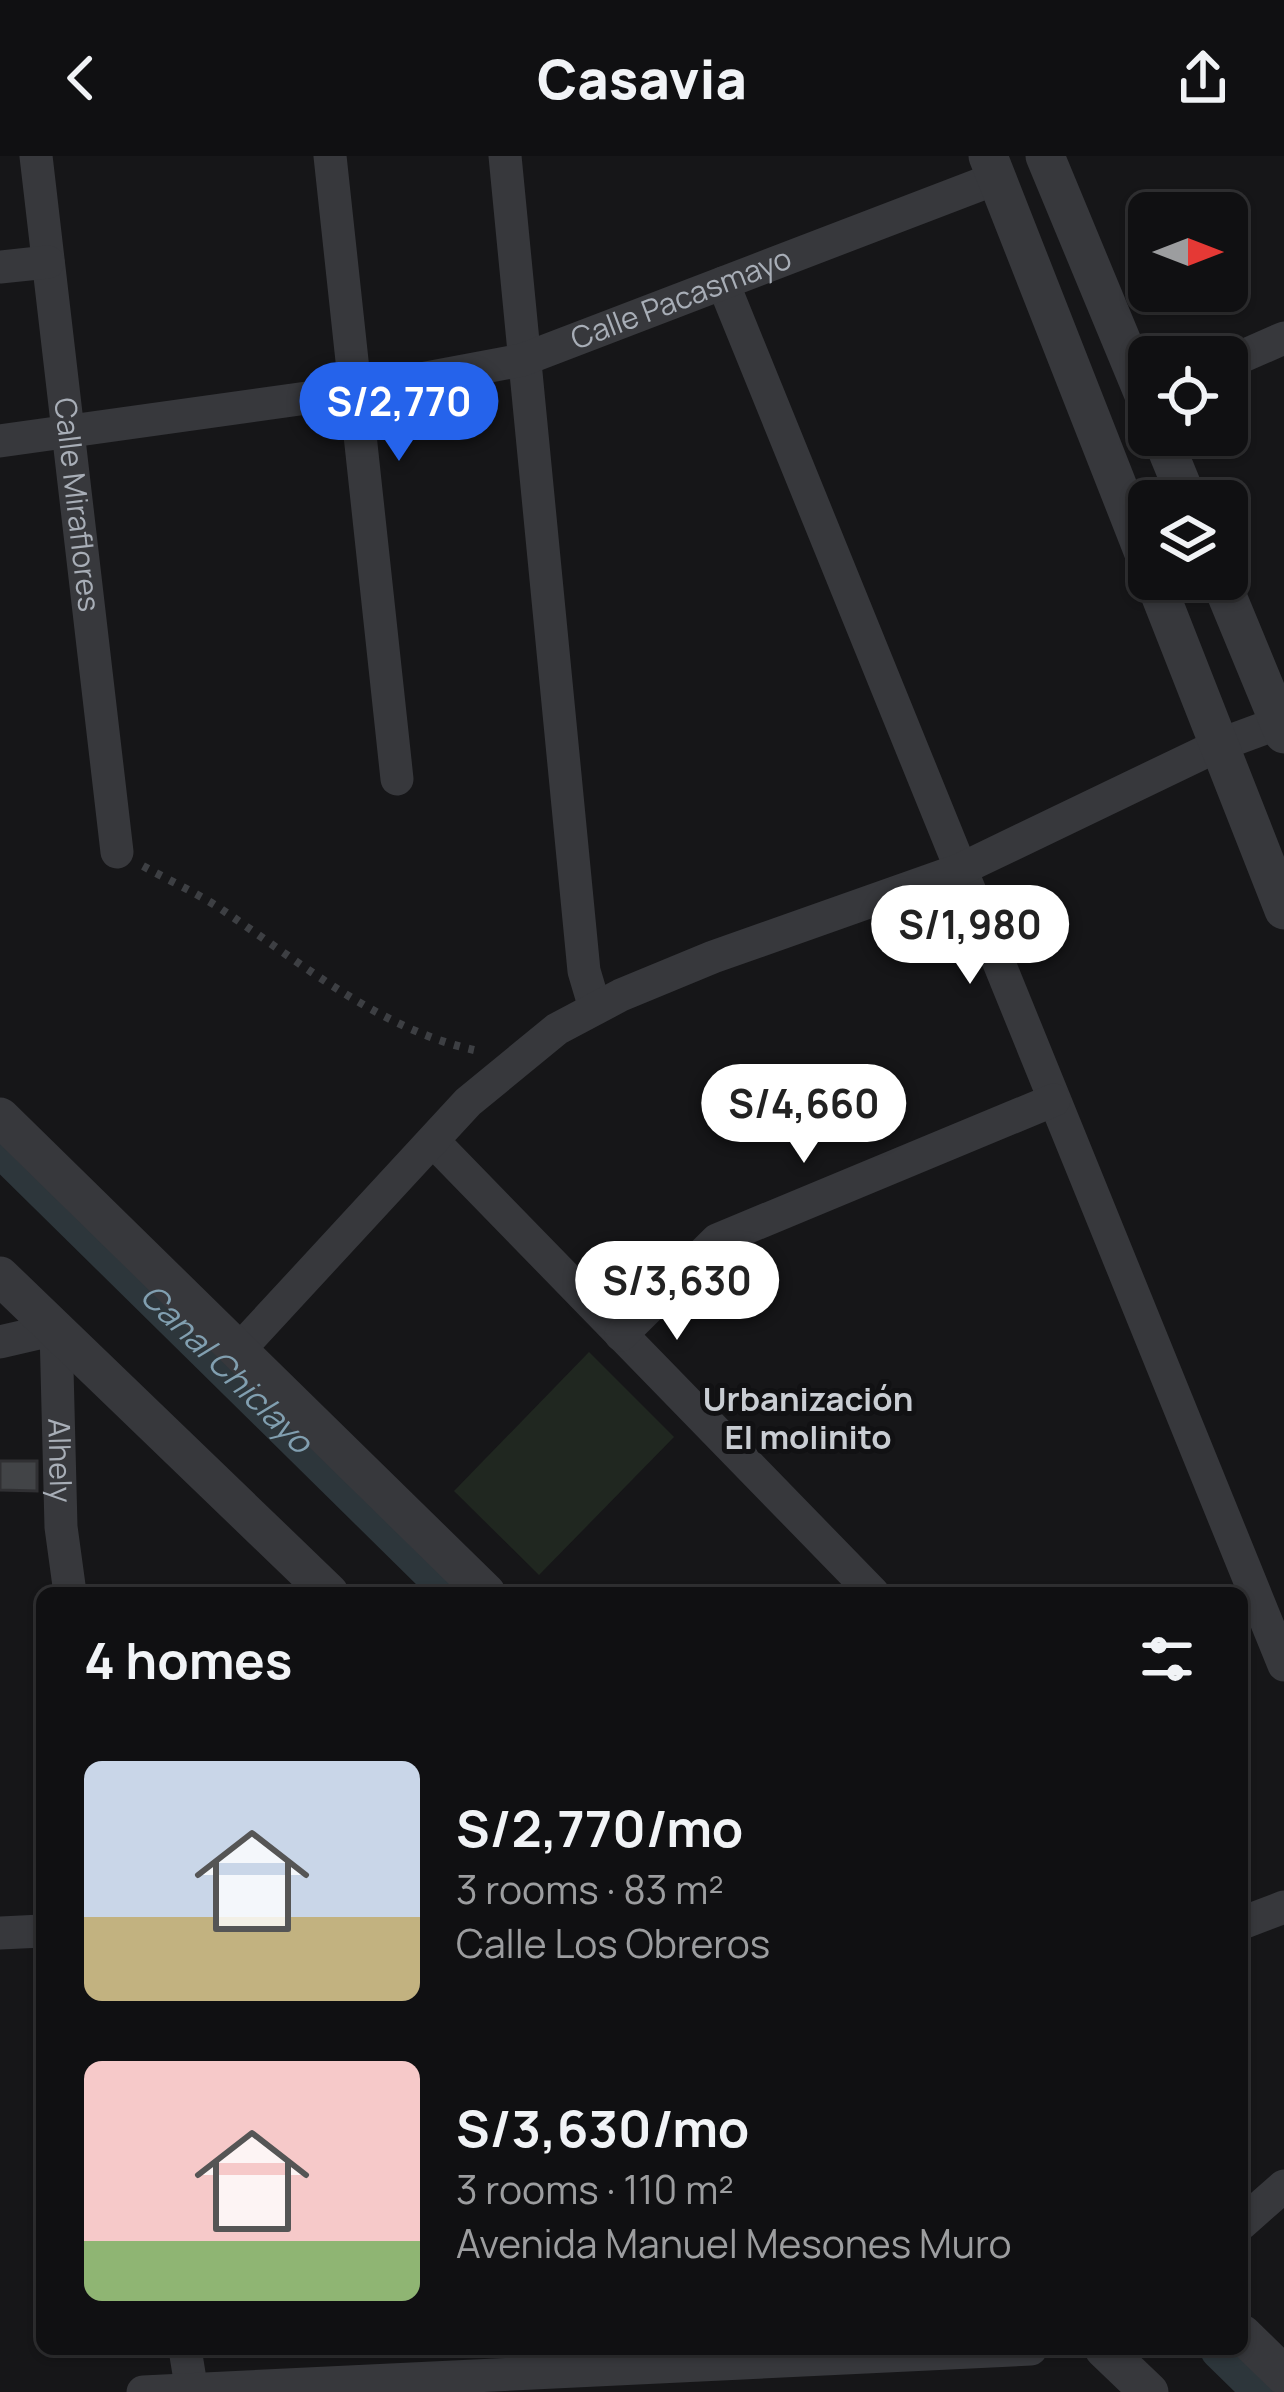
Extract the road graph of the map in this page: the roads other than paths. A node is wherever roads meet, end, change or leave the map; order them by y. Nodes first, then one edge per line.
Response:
1 (36, 156) edge
2 (331, 156) edge
3 (505, 156) edge
4 (1047, 157) edge
5 (992, 167) edge
6 (48, 262) junction
7 (0, 267) edge
8 (723, 284) junction
9 (1284, 338) edge
10 (1128, 352) edge
11 (1248, 353) edge
12 (522, 360) junction
13 (357, 391) junction
14 (68, 434) junction
15 (0, 441) edge
16 (1128, 513) edge
17 (1169, 600) edge
18 (1226, 600) edge
19 (1261, 732) edge
20 (397, 779) dead end
21 (118, 852) road end
22 (959, 870) junction
23 (1284, 910) edge
24 (596, 1008) junction
25 (1054, 1100) junction
26 (0, 1117) edge
27 (433, 1141) junction
28 (0, 1276) edge
29 (56, 1330) junction
30 (621, 1335) junction
31 (0, 1342) edge
32 (238, 1351) junction
33 (69, 1587) edge
34 (323, 1587) edge
35 (480, 1587) edge
36 (867, 1587) edge
37 (1239, 1587) edge
38 (1256, 1631) edge
39 (1284, 1665) edge
40 (1284, 1907) edge
41 (1248, 1921) edge
42 (36, 1930) edge
43 (0, 1933) edge
44 (1284, 2186) edge
45 (1248, 2218) edge
46 (1248, 2340) edge
47 (186, 2355) edge
48 (873, 2355) edge
49 (1110, 2355) edge
50 (452, 2371) edge
51 (1284, 2375) edge
52 (192, 2390) edge
53 (143, 2392) edge
54 (1148, 2392) edge

1 - 6 street, Calle Miraflores
2 - 13 street
3 - 12 street
4 - 10 street
5 - 8 street, Calle Pacasmayo
5 - 16 street
6 - 7 street
6 - 14 street, Calle Miraflores
8 - 12 street, Calle Pacasmayo
8 - 22 street
9 - 11 street
12 - 13 street, Calle Pacasmayo
12 - 24 street
13 - 14 street, Calle Pacasmayo
13 - 20 street
14 - 15 street, Calle Pacasmayo
14 - 21 street, Calle Miraflores
17 - 19 street
18 - 19 street
19 - 22 street
19 - 23 street
22 - 24 street
22 - 25 street
24 - 27 street
25 - 30 street
25 - 37 street
26 - 32 street
27 - 30 street
27 - 32 street
28 - 29 street
29 - 31 street
29 - 33 street, Alhely
29 - 34 street
30 - 36 street
32 - 35 street
38 - 39 street
40 - 41 street
42 - 43 street
44 - 45 street
46 - 51 street
47 - 52 street
48 - 50 street
49 - 54 street
50 - 52 street
52 - 53 street

